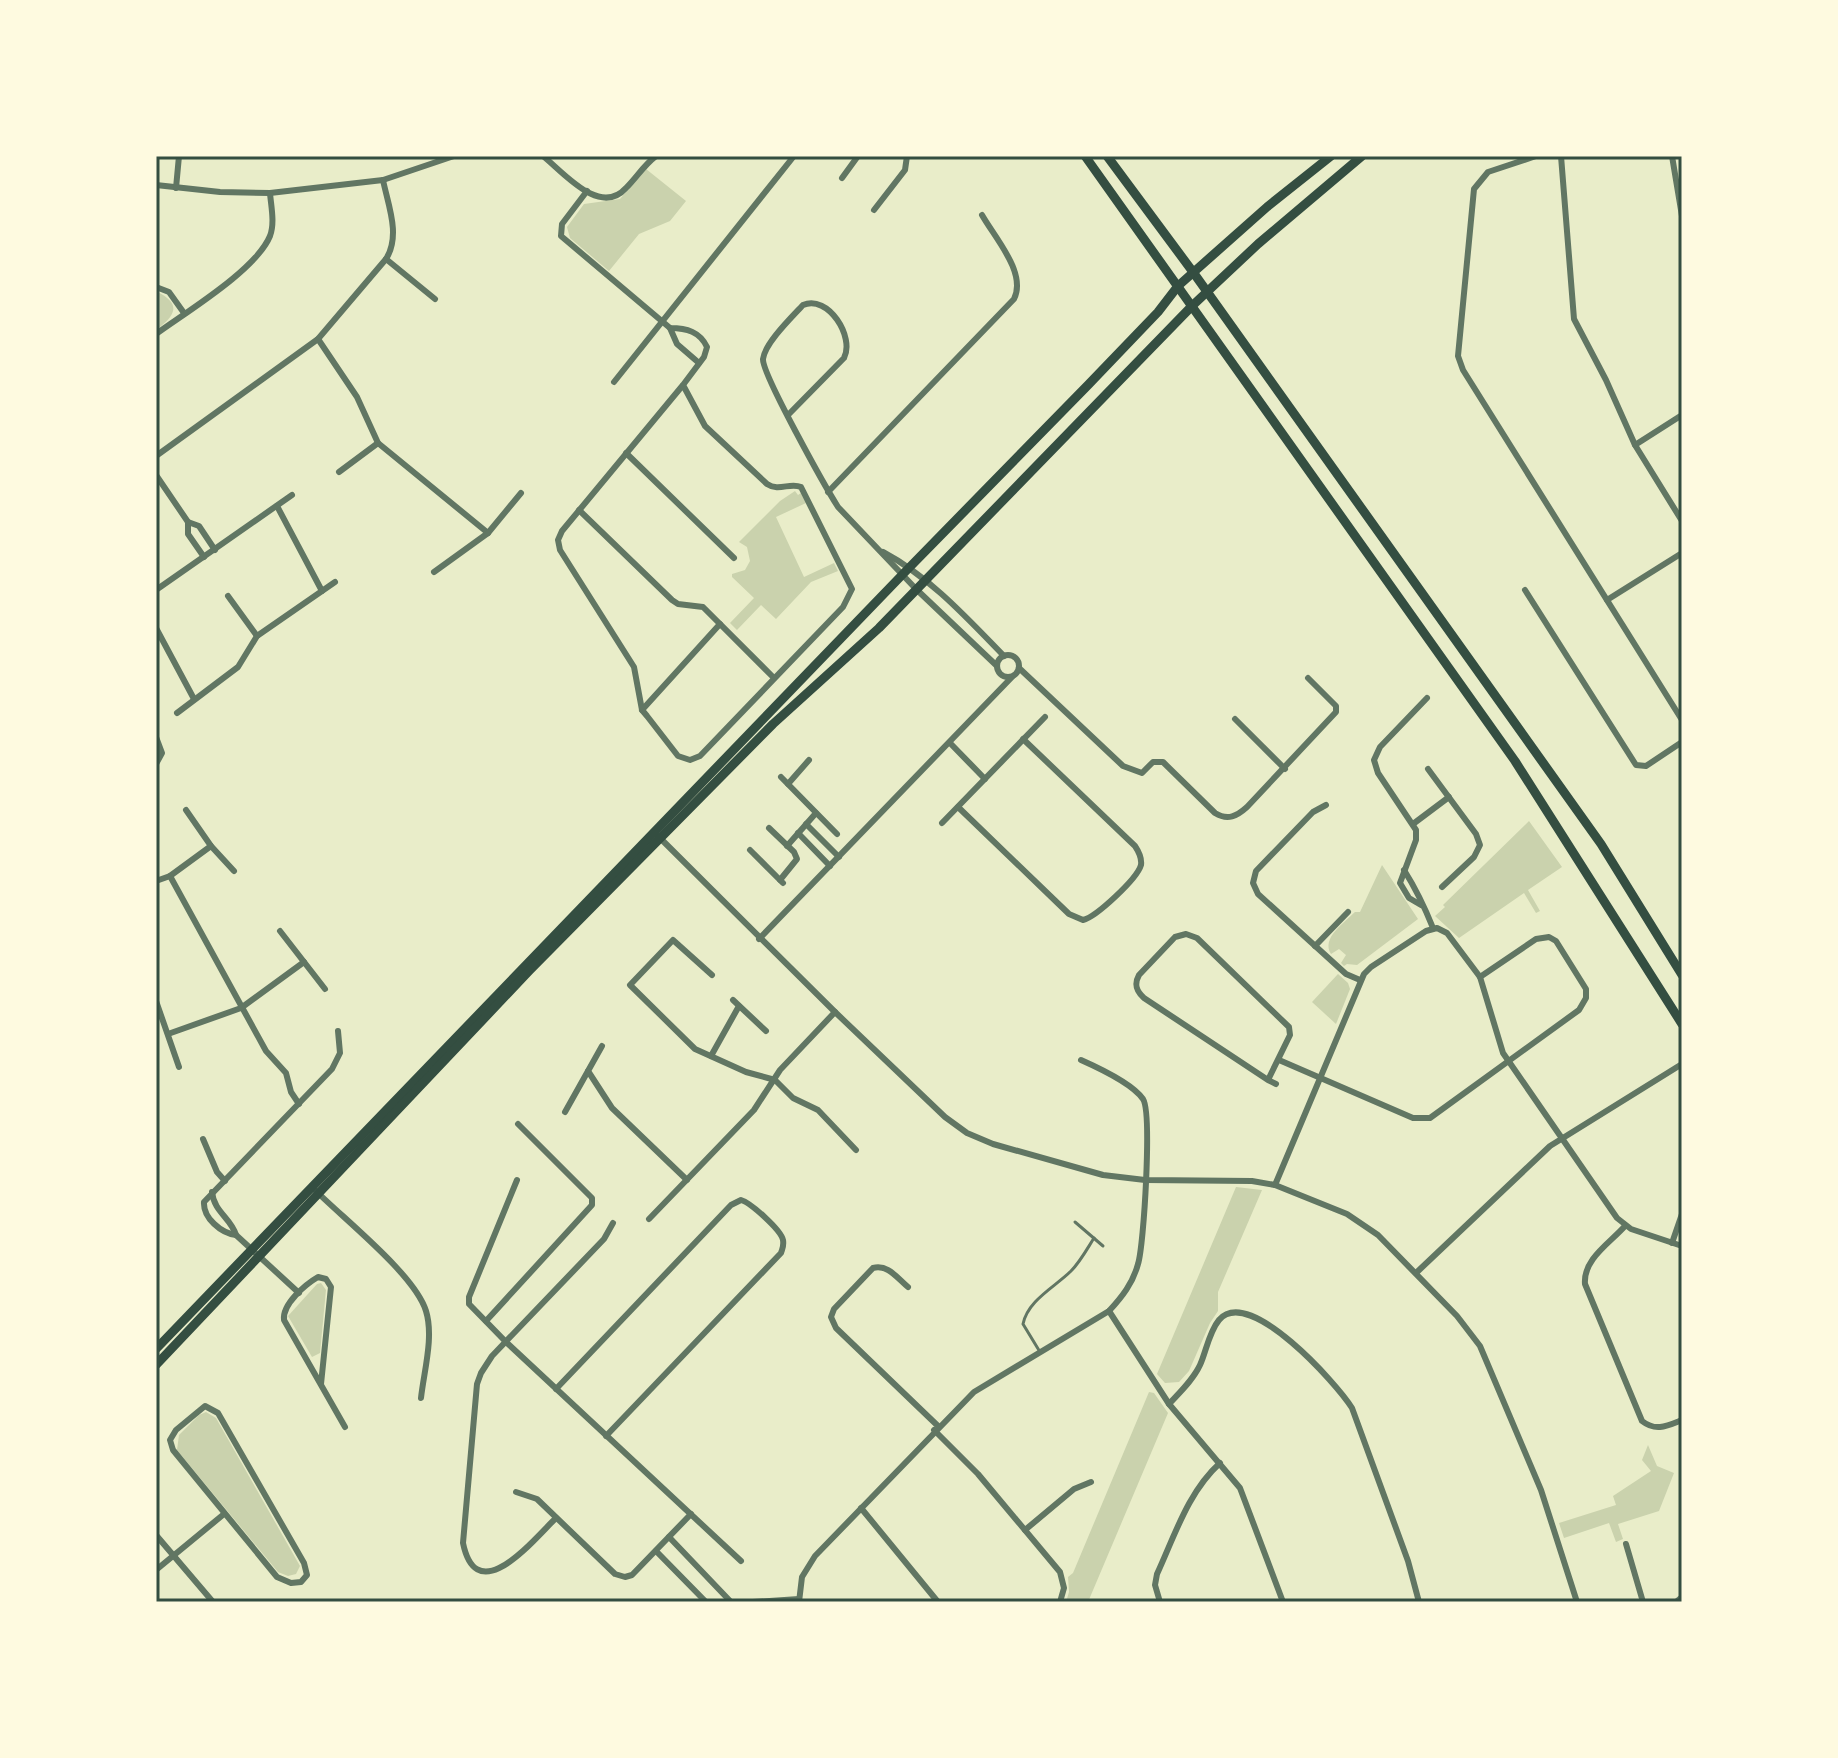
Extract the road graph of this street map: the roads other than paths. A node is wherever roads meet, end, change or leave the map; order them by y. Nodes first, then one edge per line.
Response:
1 (179, 156) edge
2 (454, 156) edge
3 (543, 156) edge
4 (656, 156) edge
5 (794, 156) edge
6 (858, 156) edge
7 (907, 156) edge
8 (1085, 156) edge
9 (1107, 156) edge
10 (1331, 156) edge
11 (1362, 156) edge
12 (1536, 156) edge
13 (1561, 156) edge
14 (1672, 156) edge
15 (842, 178) dead end
16 (383, 180) junction
17 (156, 185) edge
18 (176, 188) junction
19 (587, 191) junction
20 (270, 193) junction
21 (874, 210) dead end
22 (982, 215) dead end
23 (1682, 216) edge
24 (386, 259) junction
25 (1193, 272) junction
26 (1178, 286) junction
27 (156, 287) edge
28 (1207, 292) junction
29 (435, 299) dead end
30 (1192, 306) junction
31 (184, 313) junction
32 (663, 322) junction
33 (670, 328) junction
34 (156, 334) edge
35 (318, 339) junction
36 (699, 363) junction
37 (614, 382) dead end
38 (683, 385) junction
39 (788, 415) junction
40 (1682, 415) edge
41 (378, 443) junction
42 (1635, 445) junction
43 (626, 453) junction
44 (156, 456) edge
45 (339, 472) dead end
46 (156, 475) edge
47 (828, 492) junction
48 (521, 493) dead end
49 (292, 495) dead end
50 (277, 506) junction
51 (579, 510) junction
52 (1682, 521) edge
53 (188, 522) junction
54 (488, 533) junction
55 (215, 550) junction
56 (1682, 553) edge
57 (204, 557) junction
58 (734, 558) dead end
59 (906, 570) junction
60 (434, 572) dead end
61 (924, 581) junction
62 (335, 582) dead end
63 (916, 589) junction
64 (156, 590) edge
65 (1525, 590) dead end
66 (322, 591) junction
67 (228, 596) dead end
68 (1607, 600) junction
69 (720, 624) junction
70 (156, 628) edge
71 (257, 636) junction
72 (1004, 656) junction
73 (997, 666) junction
74 (1015, 673) junction
75 (1001, 675) junction
76 (774, 678) junction
77 (1308, 678) dead end
78 (994, 695) junction
79 (1427, 698) dead end
80 (194, 699) junction
81 (642, 710) junction
82 (177, 713) dead end
83 (1045, 717) dead end
84 (1235, 719) dead end
85 (1682, 720) edge
86 (156, 737) edge
87 (1023, 739) junction
88 (1682, 742) edge
89 (950, 743) junction
90 (809, 760) dead end
91 (156, 764) edge
92 (1285, 769) junction
93 (1428, 769) dead end
94 (781, 777) dead end
95 (985, 779) junction
96 (788, 784) junction
97 (1449, 797) junction
98 (1326, 805) dead end
99 (958, 807) junction
100 (186, 810) dead end
101 (816, 813) junction
102 (942, 823) dead end
103 (806, 824) junction
104 (1413, 824) junction
105 (769, 828) dead end
106 (798, 833) junction
107 (837, 834) dead end
108 (657, 835) junction
109 (824, 843) junction
110 (211, 846) junction
111 (787, 846) junction
112 (750, 850) dead end
113 (816, 852) junction
114 (839, 857) junction
115 (830, 866) junction
116 (1404, 870) junction
117 (234, 871) dead end
118 (170, 876) junction
119 (156, 881) edge
120 (1442, 887) dead end
121 (1421, 905) junction
122 (1348, 912) dead end
123 (1435, 928) junction
124 (280, 931) dead end
125 (759, 939) junction
126 (1315, 946) junction
127 (304, 962) junction
128 (712, 975) dead end
129 (1682, 975) edge
130 (1480, 977) junction
131 (1360, 980) junction
132 (325, 989) dead end
133 (156, 1001) edge
134 (241, 1008) junction
135 (835, 1012) junction
136 (1682, 1024) edge
137 (338, 1031) dead end
138 (766, 1031) dead end
139 (168, 1034) junction
140 (602, 1046) dead end
141 (711, 1056) junction
142 (1081, 1060) dead end
143 (1279, 1060) junction
144 (1509, 1061) junction
145 (1682, 1064) edge
146 (179, 1067) dead end
147 (588, 1071) junction
148 (1320, 1079) junction
149 (775, 1080) junction
150 (1268, 1080) junction
151 (1276, 1084) dead end
152 (299, 1104) junction
153 (565, 1112) dead end
154 (518, 1124) dead end
155 (1561, 1137) junction
156 (203, 1139) dead end
157 (856, 1150) dead end
158 (517, 1180) dead end
159 (687, 1180) junction
160 (1145, 1180) junction
161 (225, 1181) junction
162 (1275, 1185) junction
163 (314, 1190) junction
164 (212, 1192) junction
165 (219, 1212) junction
166 (1682, 1214) edge
167 (649, 1219) dead end
168 (212, 1220) junction
169 (1075, 1222) dead end
170 (613, 1223) dead end
171 (1625, 1226) junction
172 (236, 1235) junction
173 (1094, 1238) junction
174 (1672, 1243) junction
175 (1103, 1246) dead end
176 (1682, 1246) edge
177 (255, 1252) junction
178 (1416, 1273) junction
179 (908, 1287) dead end
180 (299, 1293) junction
181 (1109, 1311) junction
182 (486, 1321) junction
183 (506, 1342) junction
184 (156, 1349) edge
185 (1040, 1352) junction
186 (156, 1365) edge
187 (321, 1384) junction
188 (556, 1389) junction
189 (421, 1398) dead end
190 (1169, 1404) junction
191 (1682, 1420) edge
192 (345, 1427) dead end
193 (936, 1428) junction
194 (606, 1436) junction
195 (1220, 1463) junction
196 (1091, 1482) dead end
197 (516, 1492) dead end
198 (861, 1508) junction
199 (224, 1514) junction
200 (691, 1514) junction
201 (556, 1518) junction
202 (1025, 1530) junction
203 (156, 1535) edge
204 (669, 1537) junction
205 (1626, 1544) dead end
206 (656, 1551) junction
207 (174, 1555) junction
208 (741, 1561) dead end
209 (156, 1570) edge
210 (1682, 1597) edge
211 (799, 1600) edge
212 (213, 1602) edge
213 (706, 1602) edge
214 (731, 1602) edge
215 (753, 1602) edge
216 (938, 1602) edge
217 (1060, 1602) edge
218 (1160, 1602) edge
219 (1283, 1602) edge
220 (1419, 1602) edge
221 (1577, 1602) edge
222 (1643, 1602) edge
223 (1676, 1602) edge

1 - 18 street
2 - 16 street
3 - 19 street
4 - 19 street
5 - 32 street
6 - 15 street
7 - 21 street
8 - 26 main road
9 - 25 main road
10 - 25 main road
11 - 28 main road
12 - 68 street
13 - 42 street
14 - 23 street
16 - 20 street
16 - 24 street
17 - 18 street
18 - 20 street
19 - 32 street
20 - 31 street
22 - 47 street
24 - 29 street
24 - 35 street
25 - 26 main road
25 - 28 main road
26 - 30 main road
26 - 59 main road
27 - 31 street
28 - 30 main road
28 - 129 main road
30 - 61 main road
30 - 136 main road
31 - 34 street
32 - 33 street
32 - 37 street
33 - 36 street
33 - 36 street
35 - 41 street
35 - 44 street
36 - 38 street
38 - 43 street
38 - 76 street
39 - 39 street
39 - 47 street
40 - 42 street
41 - 45 street
41 - 54 street
42 - 52 street
43 - 51 street
43 - 58 street
46 - 53 street
47 - 59 street
48 - 54 street
49 - 50 street
50 - 55 street
50 - 66 street
51 - 69 street
51 - 81 street
53 - 55 street
53 - 57 street
54 - 60 street
55 - 57 street
56 - 68 street
57 - 64 street
59 - 61 street
59 - 63 street
59 - 108 main road
61 - 63 main road
61 - 72 street
62 - 66 street
63 - 73 street
63 - 108 main road
65 - 88 street
66 - 71 street
67 - 71 street
68 - 85 street
69 - 76 street
69 - 81 street
70 - 80 street
71 - 80 street
72 - 73 street
72 - 74 street
73 - 75 street
74 - 75 street
74 - 78 street
74 - 92 street
75 - 78 street
76 - 81 street
77 - 92 street
78 - 89 street
79 - 104 street
80 - 82 street
83 - 87 street
84 - 92 street
86 - 91 street
87 - 95 street
87 - 99 street
89 - 95 street
89 - 114 street
90 - 96 street
93 - 97 street
94 - 96 street
95 - 99 street
96 - 101 street
97 - 104 street
97 - 120 street
98 - 126 street
99 - 102 street
100 - 110 street
101 - 103 street
101 - 107 street
103 - 106 street
103 - 109 street
104 - 116 street
105 - 111 street
106 - 111 street
106 - 113 street
108 - 125 street
108 - 163 main road
109 - 113 street
109 - 114 street
110 - 117 street
110 - 118 street
111 - 112 street
113 - 115 street
114 - 115 street
115 - 125 street
116 - 121 street
116 - 121 street
118 - 119 street
118 - 134 street
121 - 123 street
122 - 126 street
123 - 130 street
123 - 131 street
124 - 127 street
125 - 135 street
126 - 131 street
127 - 132 street
127 - 134 street
128 - 141 street
130 - 144 street
130 - 144 street
131 - 148 street
133 - 139 street
134 - 139 street
134 - 152 street
135 - 149 street
135 - 160 street
137 - 152 street
138 - 141 street
139 - 146 street
140 - 147 street
141 - 149 street
142 - 160 street
143 - 148 street
143 - 150 street
143 - 150 street
144 - 148 street
144 - 155 street
145 - 155 street
147 - 153 street
147 - 159 street
148 - 162 street
149 - 157 street
149 - 159 street
150 - 151 street
152 - 161 street
154 - 182 street
155 - 171 street
155 - 178 street
156 - 161 street
158 - 182 street
159 - 167 street
160 - 162 street
160 - 181 street
161 - 164 street
162 - 178 street
163 - 177 main road
163 - 189 street
164 - 165 street
164 - 168 street
165 - 168 street
165 - 172 street
166 - 174 street
168 - 172 street
169 - 173 lane
170 - 183 street
171 - 174 street
171 - 191 street
172 - 177 street
173 - 175 lane
173 - 185 lane
174 - 176 street
177 - 180 street
177 - 184 main road
177 - 186 main road
178 - 221 street
179 - 193 street
180 - 187 street
180 - 187 street
181 - 185 street
181 - 190 street
182 - 183 street
183 - 188 street
183 - 201 street
185 - 193 street
187 - 192 street
188 - 194 street
188 - 194 street
190 - 195 street
190 - 220 street
193 - 198 street
193 - 202 street
194 - 200 street
195 - 218 street
195 - 219 street
196 - 202 street
197 - 201 street
198 - 211 street
198 - 216 street
199 - 199 street
199 - 207 street
200 - 204 street
200 - 208 street
201 - 206 street
202 - 217 street
203 - 207 street
204 - 206 street
204 - 214 street
205 - 222 street
206 - 213 street
207 - 209 street
207 - 212 street
210 - 223 street
211 - 215 street

